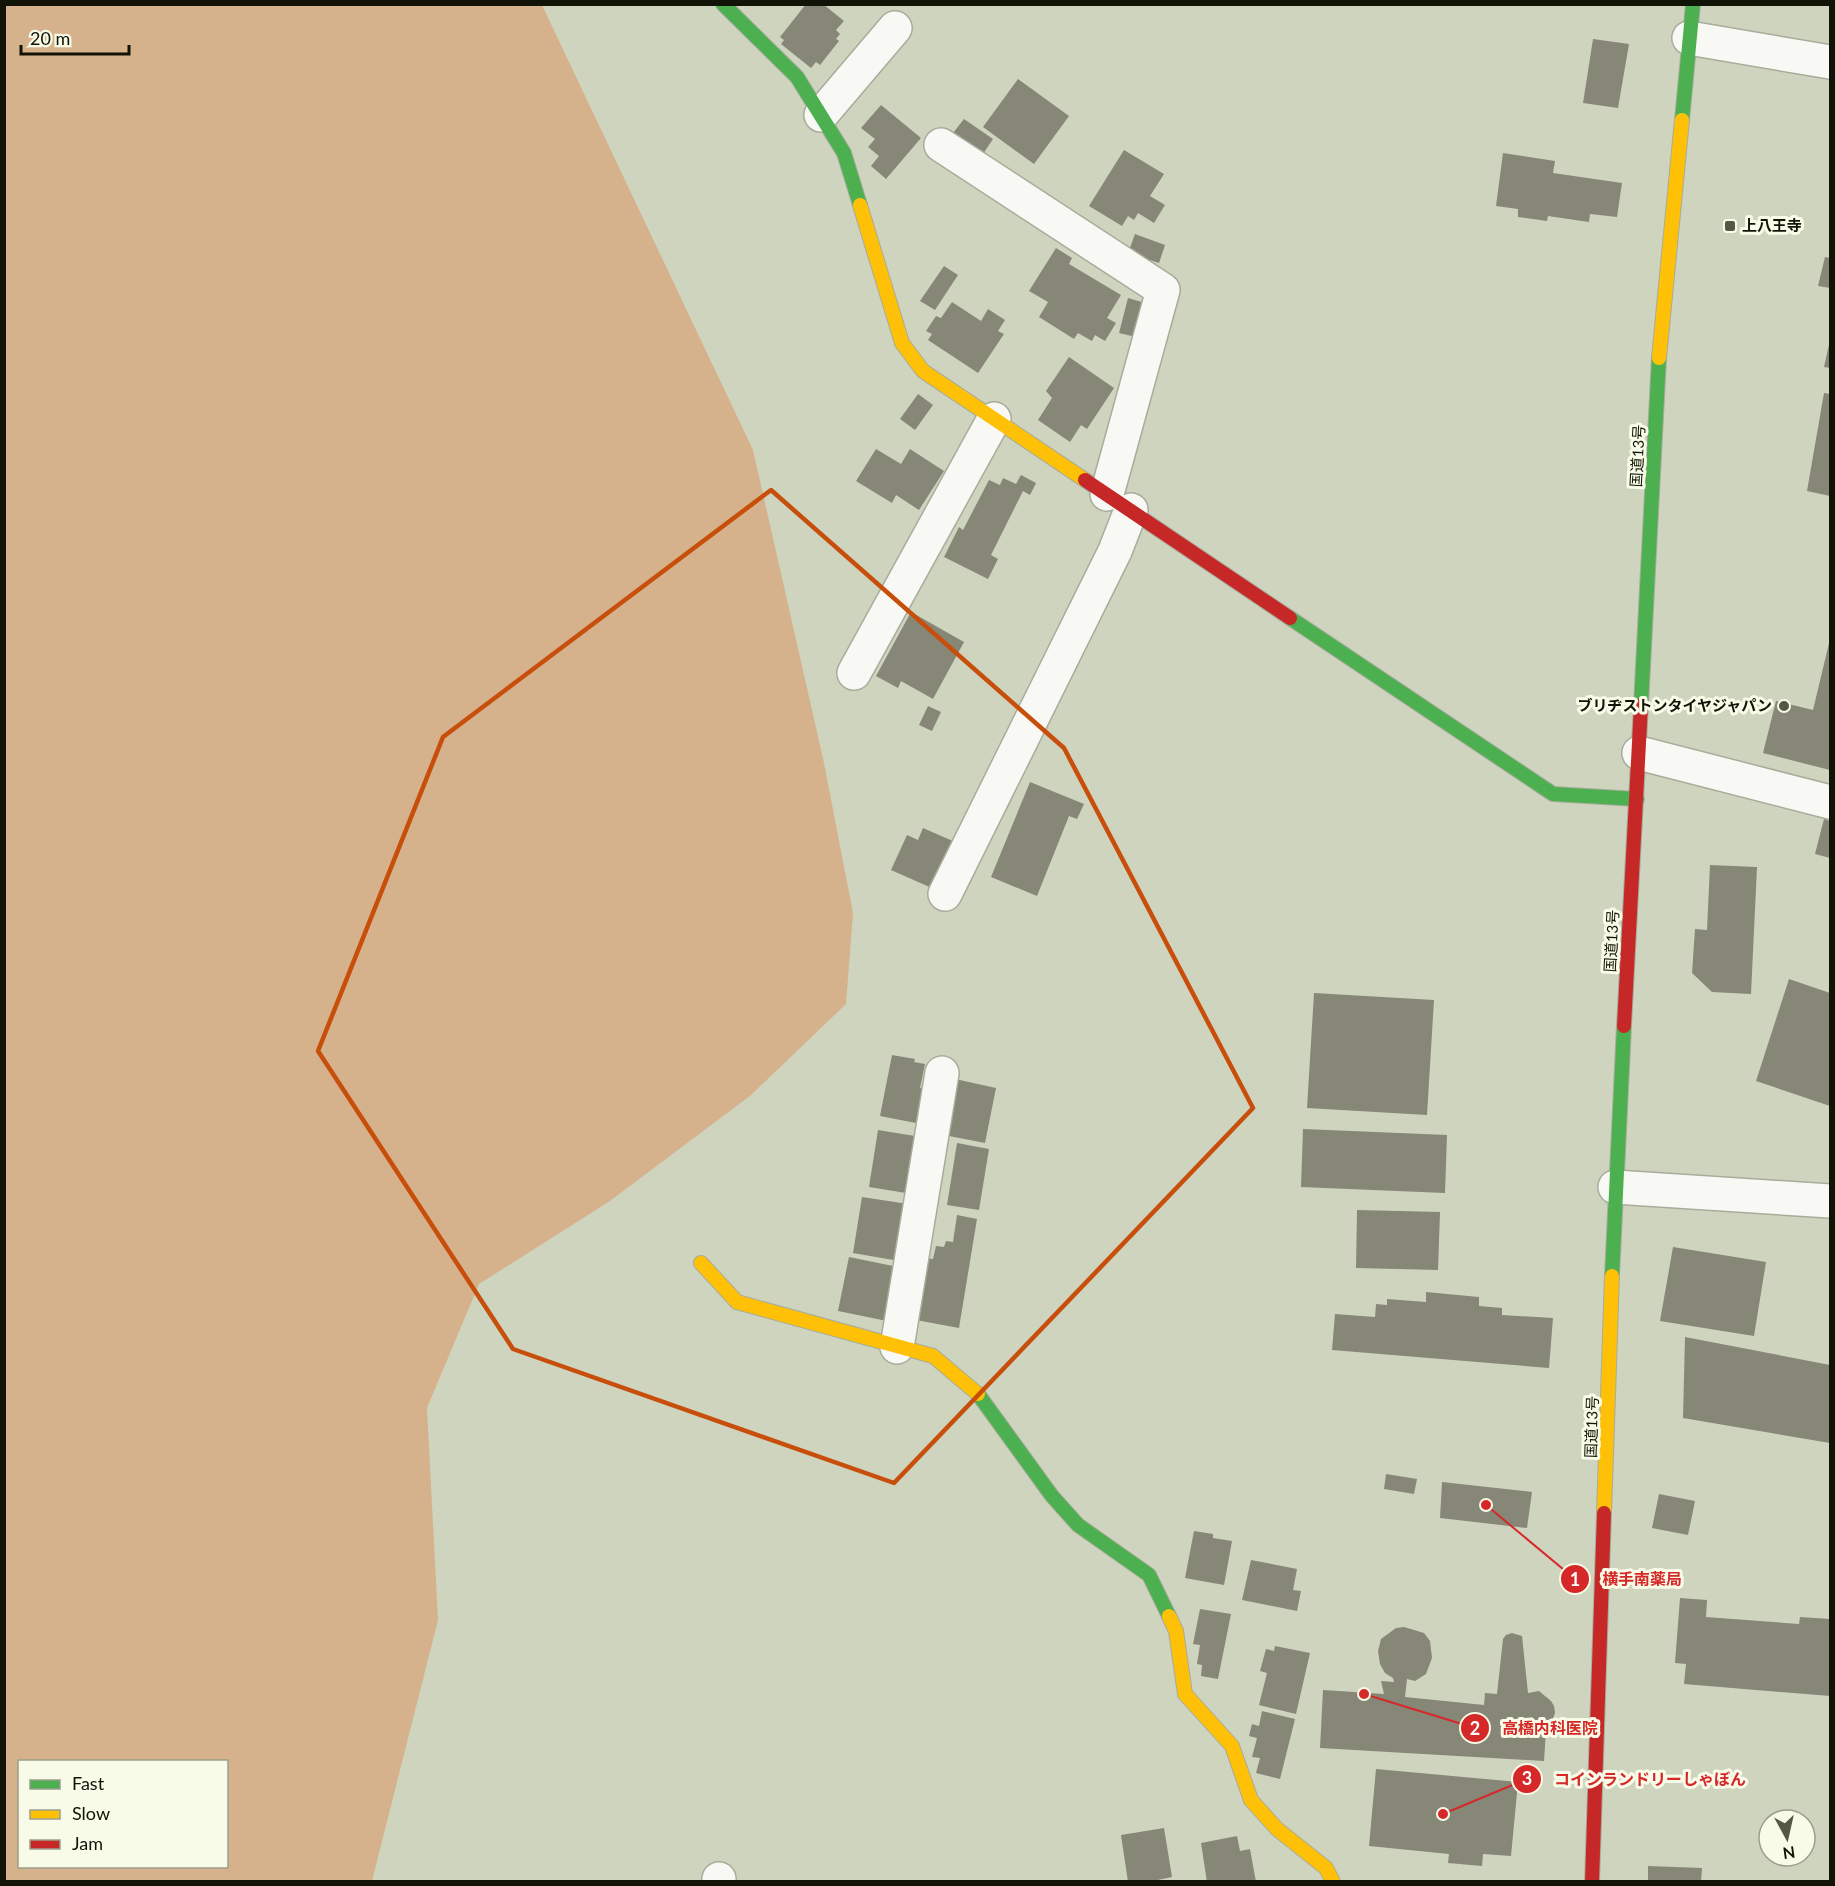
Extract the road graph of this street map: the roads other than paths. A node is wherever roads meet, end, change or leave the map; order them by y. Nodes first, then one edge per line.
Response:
1 (723, 4) edge
2 (1693, 4) edge
3 (895, 28) dead end
4 (1689, 38) junction
5 (1830, 62) edge
6 (821, 115) junction
7 (941, 145) dead end
8 (994, 419) junction
9 (1119, 502) junction
10 (854, 673) dead end
11 (1639, 753) junction
12 (1636, 800) junction
13 (1830, 802) edge
14 (945, 894) dead end
15 (942, 1073) dead end
16 (1615, 1187) junction
17 (1830, 1201) edge
18 (701, 1263) dead end
19 (897, 1347) junction
20 (1332, 1881) edge
21 (1592, 1881) edge

1 - 6 main road
2 - 4 main road, 国道13号
3 - 6 street
4 - 5 street
4 - 11 main road, 国道13号
6 - 8 main road
7 - 9 street
8 - 9 main road
8 - 10 street
9 - 12 main road
9 - 14 street
11 - 12 main road, 国道13号
11 - 13 street
12 - 16 main road, 国道13号
15 - 19 street
16 - 17 street
16 - 21 main road, 国道13号
18 - 19 main road
19 - 20 main road

